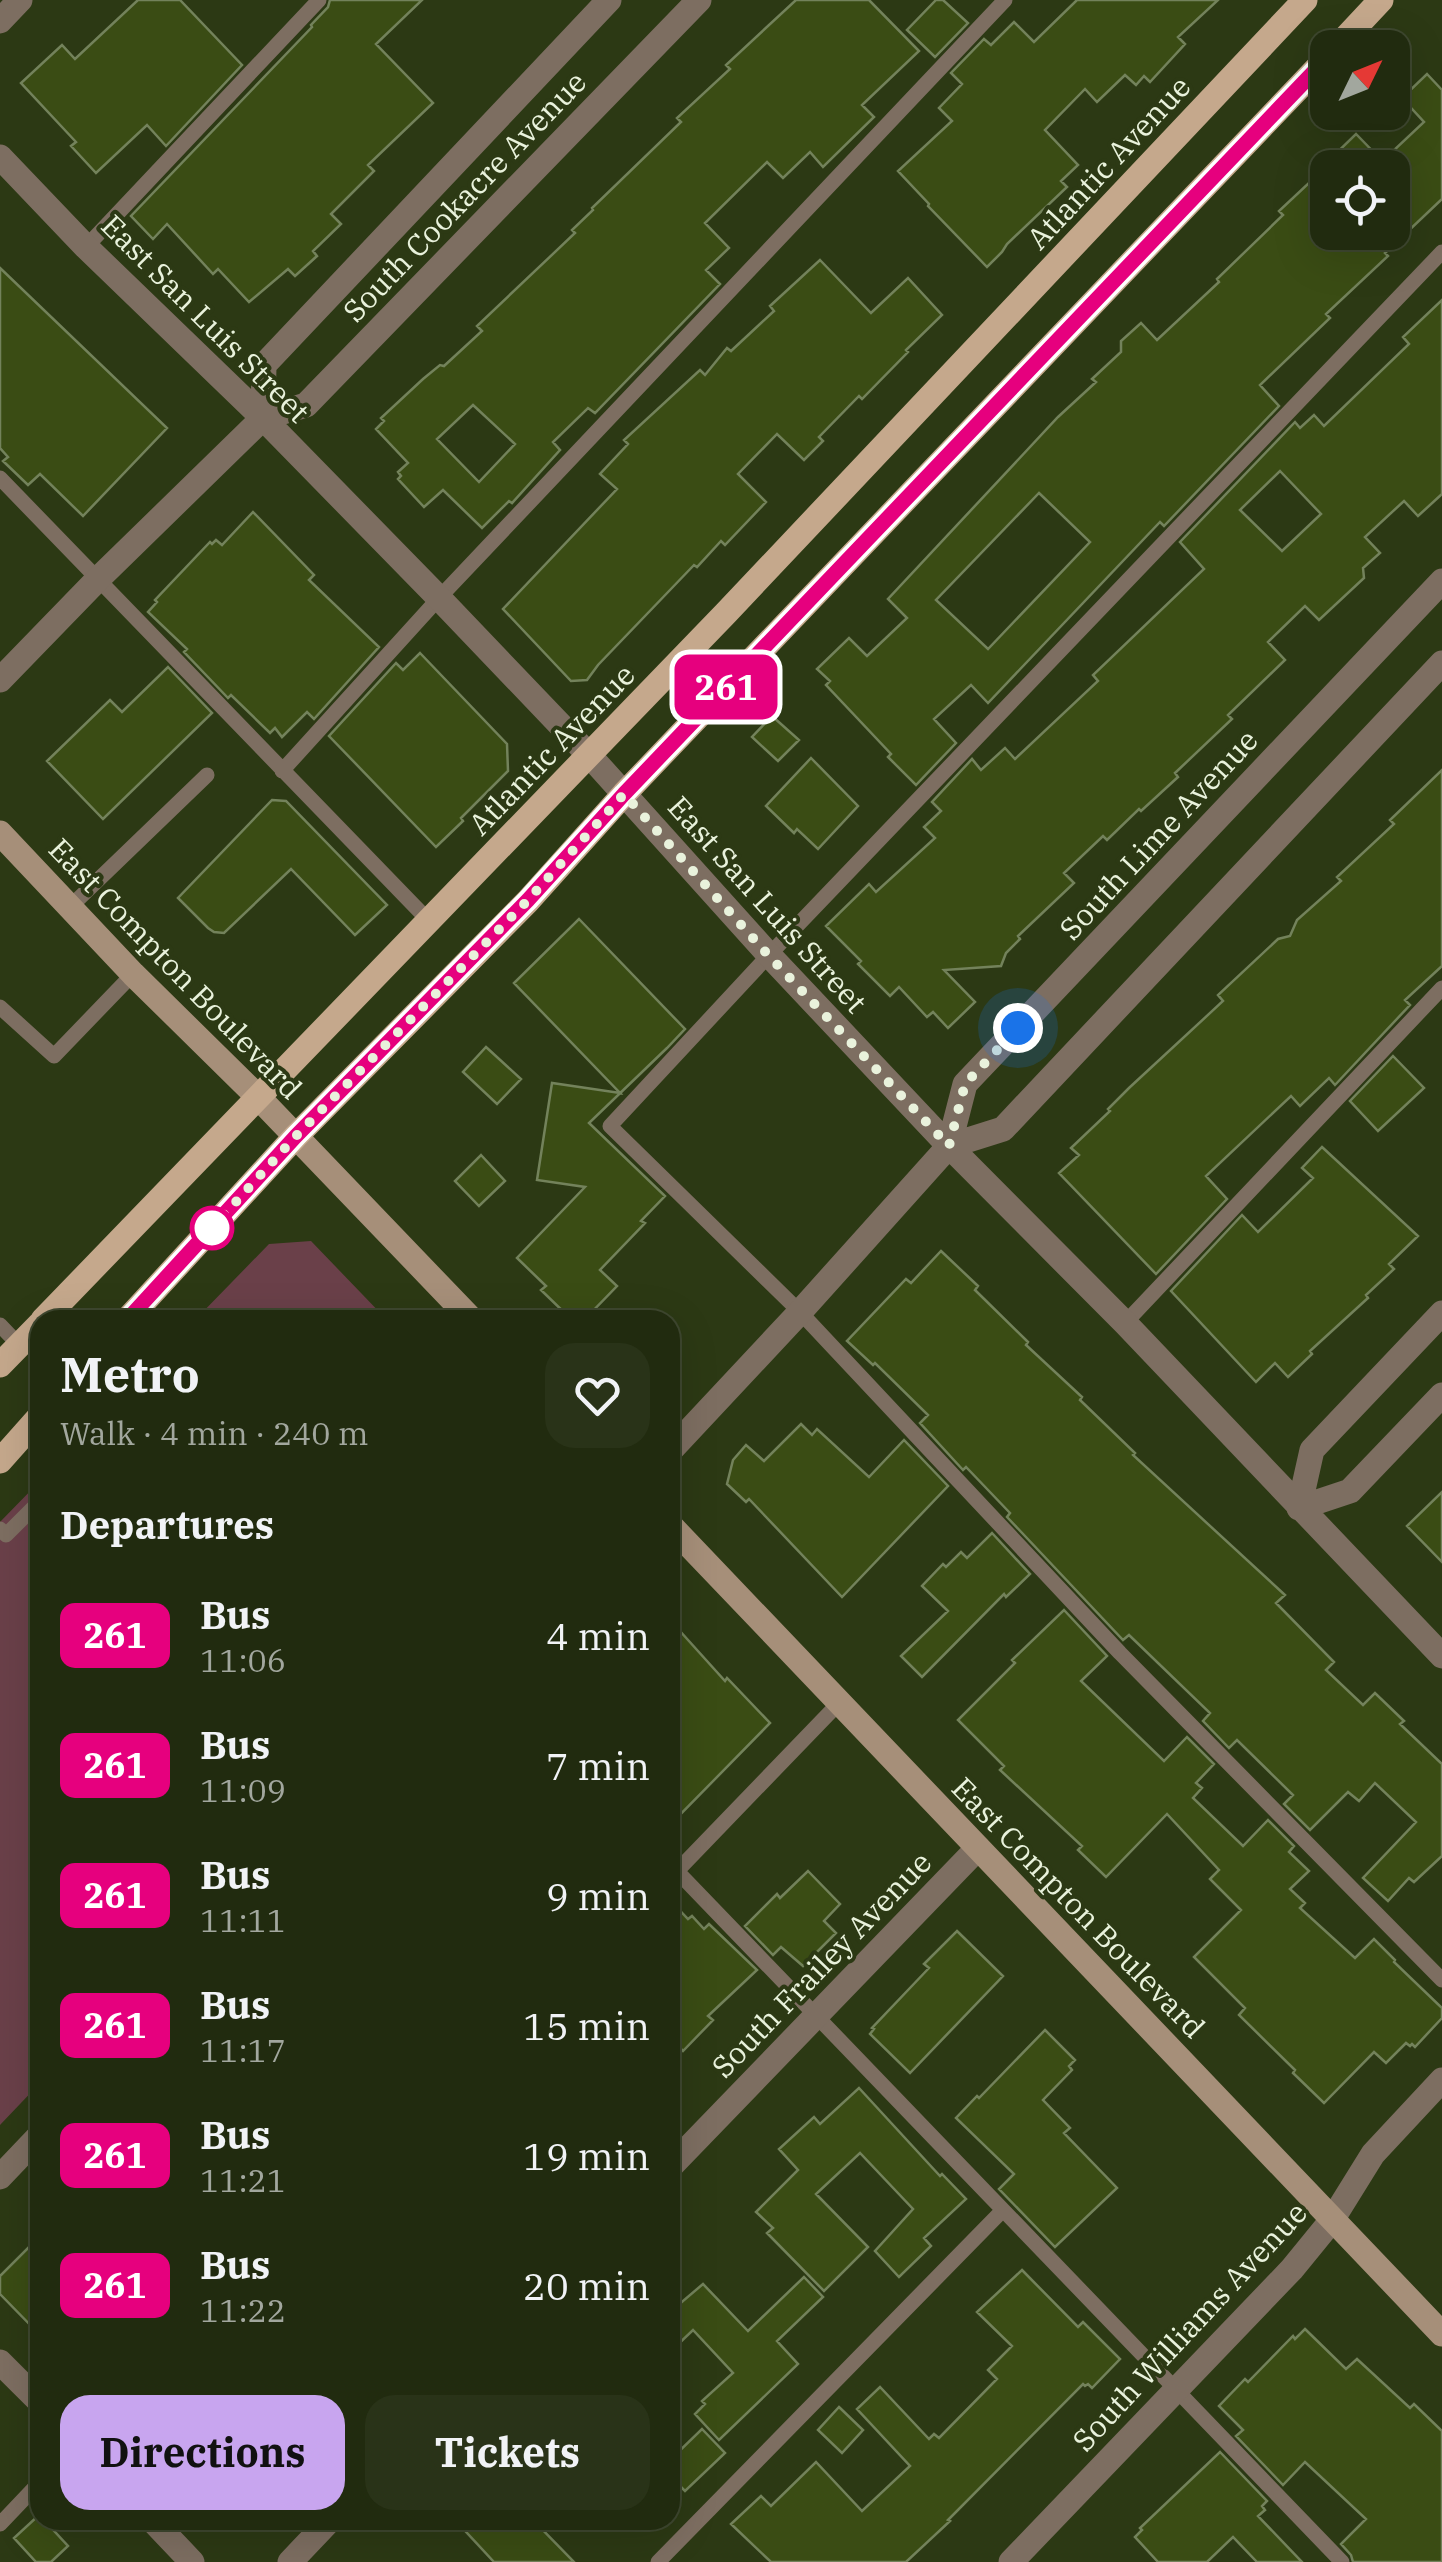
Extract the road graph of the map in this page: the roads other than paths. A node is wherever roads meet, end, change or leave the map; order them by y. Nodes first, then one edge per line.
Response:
1 (20, 0) edge
2 (318, 0) edge
3 (609, 0) edge
4 (699, 0) edge
5 (1005, 0) edge
6 (1306, 0) edge
7 (1382, 0) edge
8 (0, 21) edge
9 (1353, 30) edge
10 (1310, 75) edge
11 (0, 157) edge
12 (86, 247) junction
13 (1442, 252) edge
14 (263, 418) junction
15 (0, 478) edge
16 (97, 580) junction
17 (1442, 582) edge
18 (439, 598) junction
19 (1442, 663) edge
20 (0, 680) edge
21 (590, 755) junction
22 (282, 771) junction
23 (207, 775) dead end
24 (624, 794) junction
25 (0, 834) edge
26 (70, 907) junction
27 (430, 922) junction
28 (769, 956) junction
29 (133, 974) junction
30 (1442, 988) edge
31 (0, 1007) edge
32 (258, 1097) junction
33 (296, 1136) junction
34 (949, 1146) junction
35 (54, 1310) edge
36 (135, 1310) edge
37 (462, 1310) edge
38 (800, 1312) junction
39 (1442, 1312) edge
40 (1125, 1323) junction
41 (0, 1325) edge
42 (30, 1334) edge
43 (19, 1345) junction
44 (0, 1365) edge
45 (1442, 1394) edge
46 (30, 1427) edge
47 (680, 1440) edge
48 (0, 1461) edge
49 (1299, 1508) junction
50 (30, 1509) edge
51 (3, 1532) edge
52 (680, 1535) edge
53 (1442, 1656) edge
54 (840, 1702) junction
55 (978, 1848) junction
56 (680, 1860) edge
57 (680, 1874) edge
58 (1442, 1980) edge
59 (816, 2015) junction
60 (1442, 2080) edge
61 (30, 2144) edge
62 (680, 2157) edge
63 (0, 2176) edge
64 (1002, 2211) junction
65 (1332, 2220) junction
66 (1442, 2334) edge
67 (0, 2362) edge
68 (1176, 2390) junction
69 (30, 2392) edge
70 (30, 2492) edge
71 (0, 2524) edge
72 (162, 2530) edge
73 (320, 2530) edge
74 (192, 2562) edge
75 (290, 2562) edge
76 (658, 2562) edge
77 (1011, 2562) edge
78 (1342, 2562) edge

1 - 8 street
2 - 12 lane
3 - 14 street, South Cookacre Avenue
4 - 14 street, South Cookacre Avenue
5 - 18 lane
6 - 21 main road, Atlantic Avenue
7 - 9 main road
10 - 24 main road
11 - 12 street, East San Luis Street
12 - 14 street, East San Luis Street
13 - 28 lane
14 - 16 street, South Cookacre Avenue
14 - 18 street, East San Luis Street
15 - 16 lane
16 - 20 street, South Cookacre Avenue
16 - 22 lane
17 - 34 street, South Lime Avenue
18 - 21 street, East San Luis Street
18 - 22 lane
19 - 34 street
21 - 24 street, East San Luis Street
21 - 27 main road, Atlantic Avenue
22 - 27 lane
23 - 26 lane
24 - 28 street, East San Luis Street
24 - 33 main road
25 - 26 main road, East Compton Boulevard
26 - 29 main road, East Compton Boulevard
27 - 32 main road, Atlantic Avenue
28 - 34 street, East San Luis Street
28 - 38 lane
29 - 31 lane
29 - 32 main road, East Compton Boulevard
30 - 40 lane
32 - 33 main road, East Compton Boulevard
32 - 35 main road, Atlantic Avenue
33 - 36 main road
33 - 37 main road, East Compton Boulevard
34 - 38 street, South Lime Avenue
34 - 40 street, East San Luis Street
38 - 47 street, South Lime Avenue
38 - 58 lane
39 - 49 street
40 - 49 street, East San Luis Street
41 - 43 lane
42 - 43 main road, Atlantic Avenue
43 - 44 main road, Atlantic Avenue
45 - 49 street
46 - 48 main road
49 - 53 street, East San Luis Street
50 - 51 lane
52 - 54 main road, East Compton Boulevard
54 - 55 main road, East Compton Boulevard
54 - 56 lane
55 - 59 street, South Frailey Avenue
55 - 65 main road, East Compton Boulevard
57 - 59 lane
59 - 62 street, South Frailey Avenue
59 - 64 lane
60 - 65 street, South Williams Avenue
61 - 63 street
64 - 68 lane
64 - 76 lane
65 - 66 main road, East Compton Boulevard
65 - 68 street, South Williams Avenue
67 - 69 street
68 - 77 street, South Williams Avenue
68 - 78 lane
70 - 71 lane
72 - 74 street
73 - 75 street

